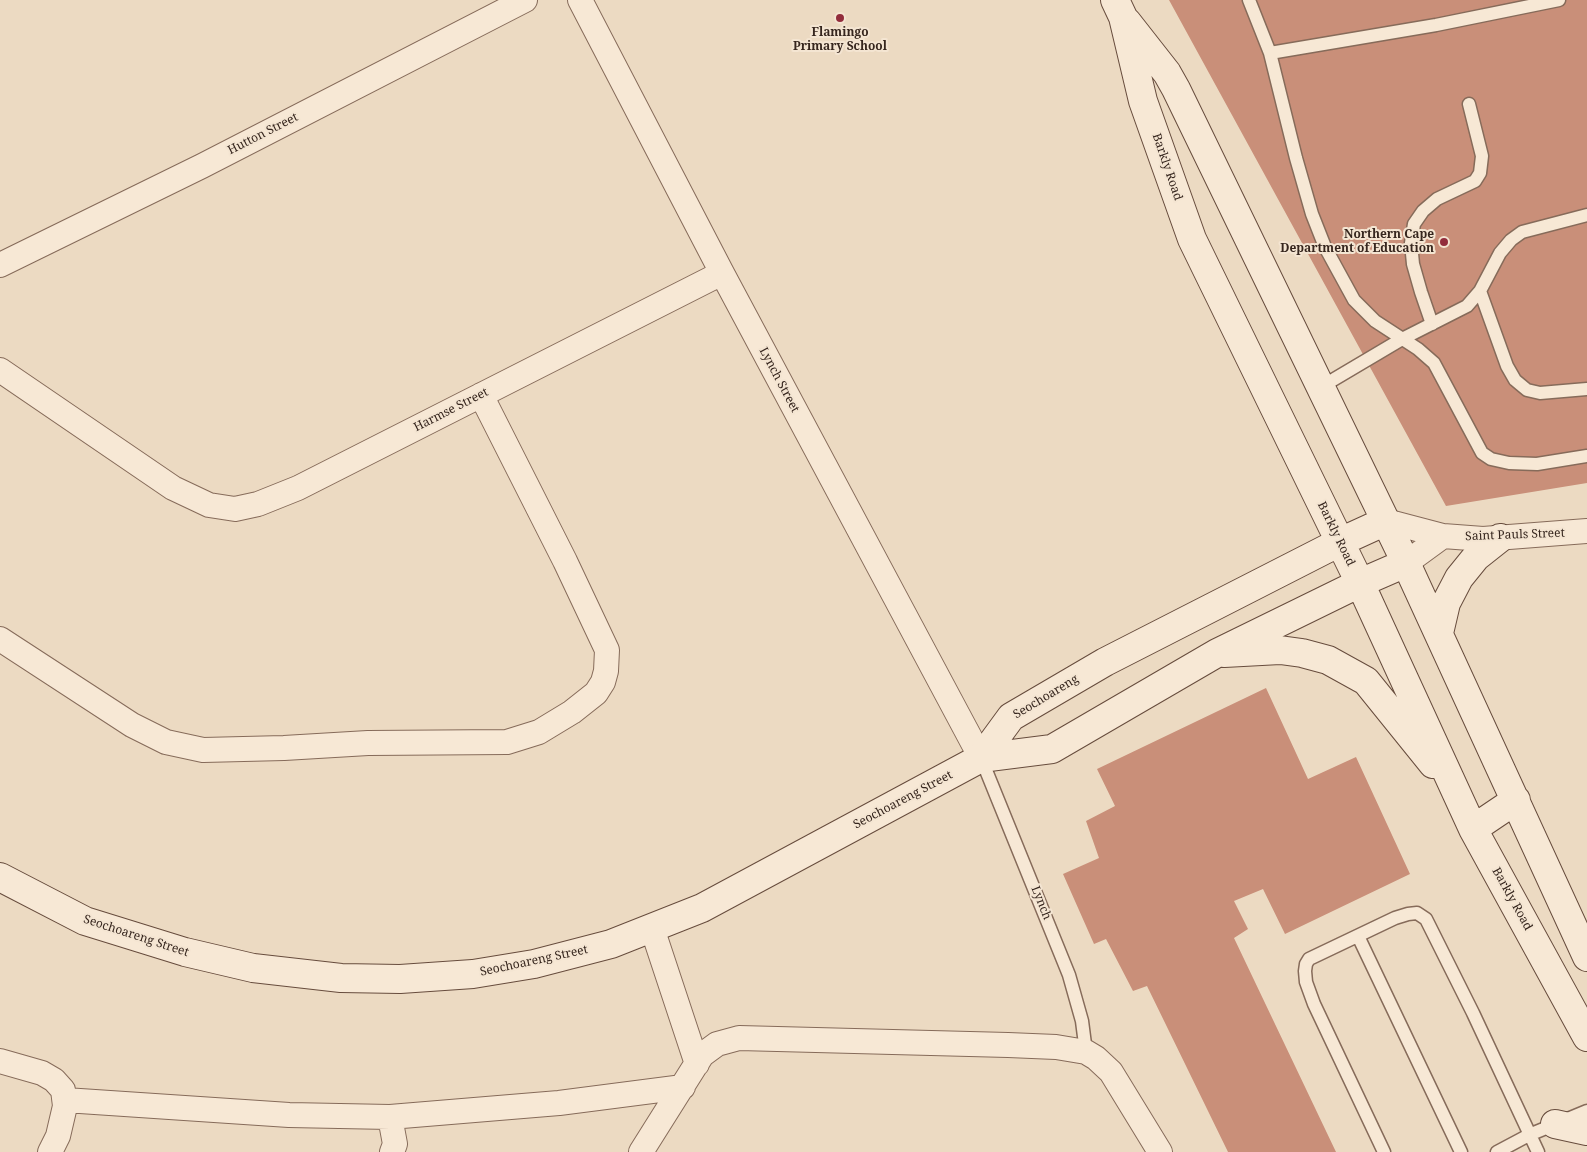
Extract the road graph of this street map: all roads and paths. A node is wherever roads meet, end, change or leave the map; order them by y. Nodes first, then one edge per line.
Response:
1 (525, 0) edge
2 (580, 0) edge
3 (1249, 0) edge
4 (1559, 0) edge
5 (1119, 8) edge
6 (1270, 53) junction
7 (1469, 104) dead end
8 (1587, 215) edge
9 (0, 265) edge
10 (722, 273) junction
11 (1480, 291) junction
12 (1432, 324) junction
13 (1402, 339) junction
14 (0, 370) edge
15 (1320, 387) junction
16 (1587, 389) edge
17 (481, 395) junction
18 (1587, 456) edge
19 (1386, 520) junction
20 (1587, 531) edge
21 (1444, 536) junction
22 (1500, 538) junction
23 (1340, 542) junction
24 (1406, 562) junction
25 (1360, 583) junction
26 (1439, 633) junction
27 (0, 639) edge
28 (1217, 653) junction
29 (981, 758) junction
30 (1456, 792) junction
31 (1516, 800) junction
32 (1473, 829) junction
33 (0, 878) edge
34 (652, 928) junction
35 (1358, 936) junction
36 (1587, 957) edge
37 (1587, 1037) edge
38 (1086, 1052) junction
39 (0, 1061) edge
40 (697, 1064) junction
41 (682, 1087) junction
42 (64, 1100) junction
43 (1587, 1111) edge
44 (390, 1117) junction
45 (1555, 1124) junction
46 (1587, 1131) edge
47 (1529, 1135) junction
48 (50, 1152) edge
49 (392, 1152) edge
50 (641, 1152) edge
51 (1160, 1152) edge
52 (1384, 1152) edge
53 (1461, 1152) edge
54 (1497, 1152) edge
55 (1538, 1152) edge

1 - 9 street, Hutton Street
2 - 10 street, Lynch Street
3 - 6 lane
4 - 6 lane
5 - 15 main road, Barkly Road
5 - 23 main road, Barkly Road
6 - 13 lane
7 - 12 lane
8 - 11 lane
10 - 17 street, Harmse Street
10 - 29 street, Lynch Street
11 - 12 lane
11 - 16 lane
12 - 13 lane
13 - 15 lane
13 - 18 lane
14 - 17 street, Harmse Street
15 - 19 main road, Barkly Road
17 - 27 street
19 - 21 street, Saint Pauls Street
19 - 23 main road, Seochoareng
19 - 24 main road, Barkly Road
20 - 22 street, Saint Pauls Street
21 - 22 street, Saint Pauls Street
21 - 24 street
22 - 26 main road
23 - 25 main road, Barkly Road
23 - 29 main road, Seochoareng
24 - 25 main road
24 - 26 main road, Barkly Road
25 - 28 main road
25 - 30 main road, Barkly Road
26 - 31 main road, Barkly Road
28 - 29 main road
28 - 30 main road
29 - 34 main road, Seochoareng Street
29 - 38 lane, Lynch
30 - 32 main road, Barkly Road
31 - 32 main road
31 - 36 main road, Barkly Road
32 - 37 main road, Barkly Road
33 - 34 main road, Seochoareng Street
34 - 40 street
35 - 47 lane
35 - 52 lane
35 - 53 lane
38 - 40 street
38 - 51 street
39 - 42 street
40 - 41 street
41 - 44 street
41 - 50 street
42 - 44 street
42 - 48 street
43 - 45 lane
44 - 49 street
45 - 46 main road
45 - 47 lane
47 - 54 lane
47 - 55 lane

